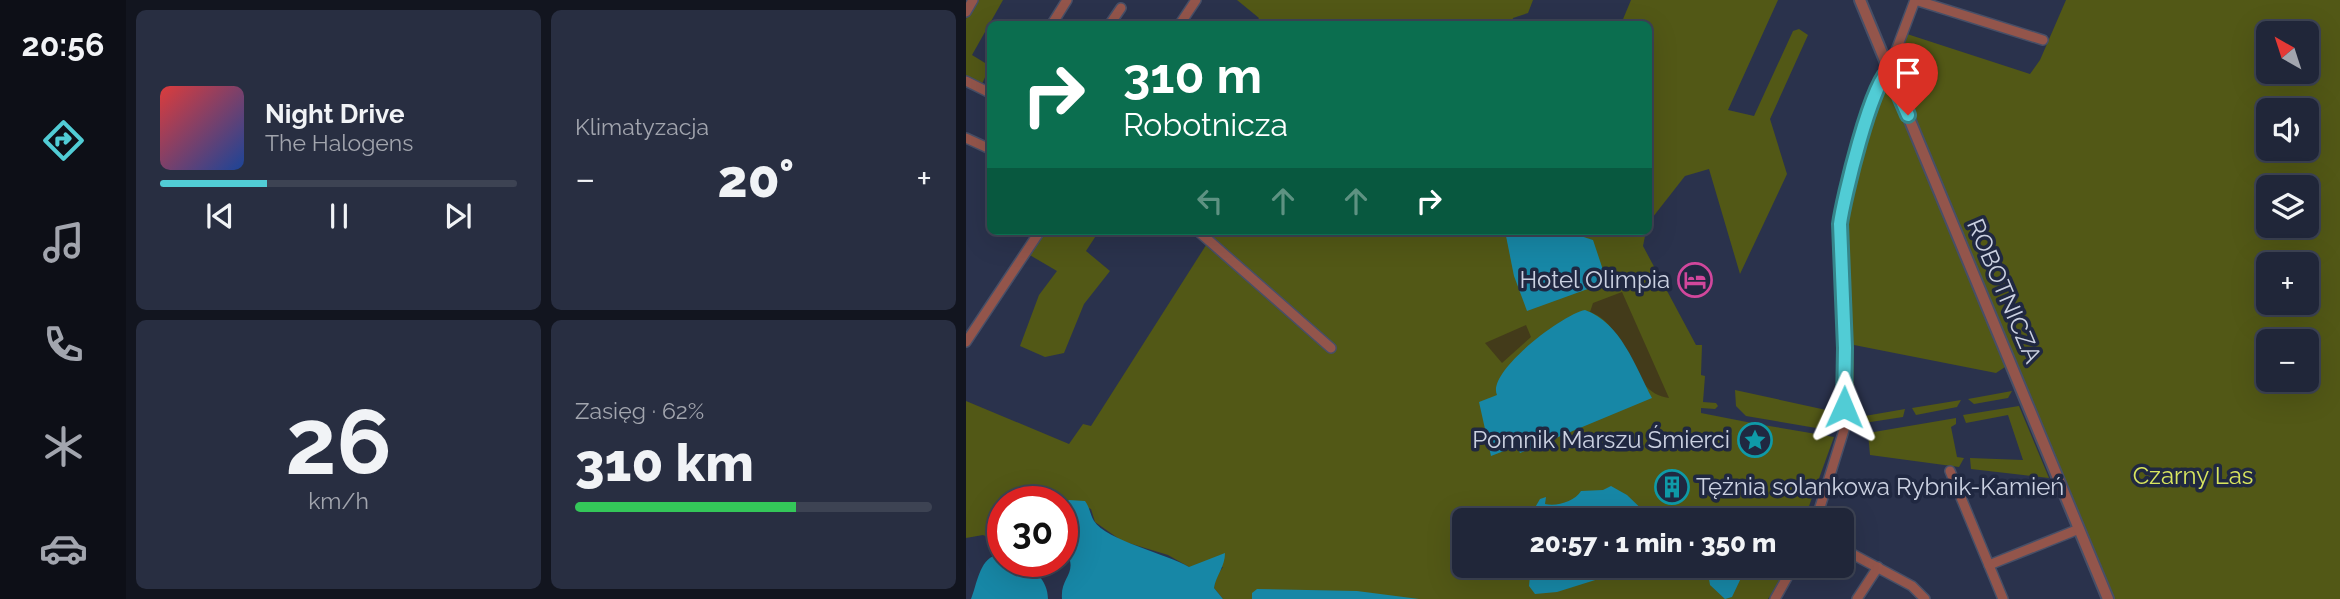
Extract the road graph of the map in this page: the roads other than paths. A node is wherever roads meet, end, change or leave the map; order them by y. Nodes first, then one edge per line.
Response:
1 (972, 0) edge
2 (1067, 0) edge
3 (1196, 0) edge
4 (1860, 0) edge
5 (1915, 0) edge
6 (1121, 8) dead end
7 (966, 12) edge
8 (1054, 21) edge
9 (1112, 21) edge
10 (1182, 21) edge
11 (2043, 40) dead end
12 (1888, 67) junction
13 (966, 81) edge
14 (987, 92) edge
15 (966, 138) edge
16 (987, 148) edge
17 (1037, 235) edge
18 (1203, 235) edge
19 (966, 342) edge
20 (1331, 348) dead end
21 (1950, 471) dead end
22 (1820, 508) edge
23 (2080, 529) junction
24 (1854, 555) edge
25 (1989, 565) junction
26 (1878, 567) junction
27 (1787, 578) edge
28 (1776, 599) edge
29 (1857, 599) edge
30 (1925, 599) edge
31 (2003, 599) edge
32 (2108, 599) edge

1 - 7 street
2 - 8 street
3 - 10 street
4 - 12 street, ROBOTNICZA
5 - 11 street
5 - 12 street
6 - 9 street
12 - 22 street
12 - 23 street, ROBOTNICZA
13 - 14 street
15 - 16 street
17 - 19 street
18 - 20 street
21 - 25 street
23 - 25 street
23 - 32 street, ROBOTNICZA
24 - 26 street
25 - 31 street
26 - 29 street
26 - 30 street
27 - 28 street

